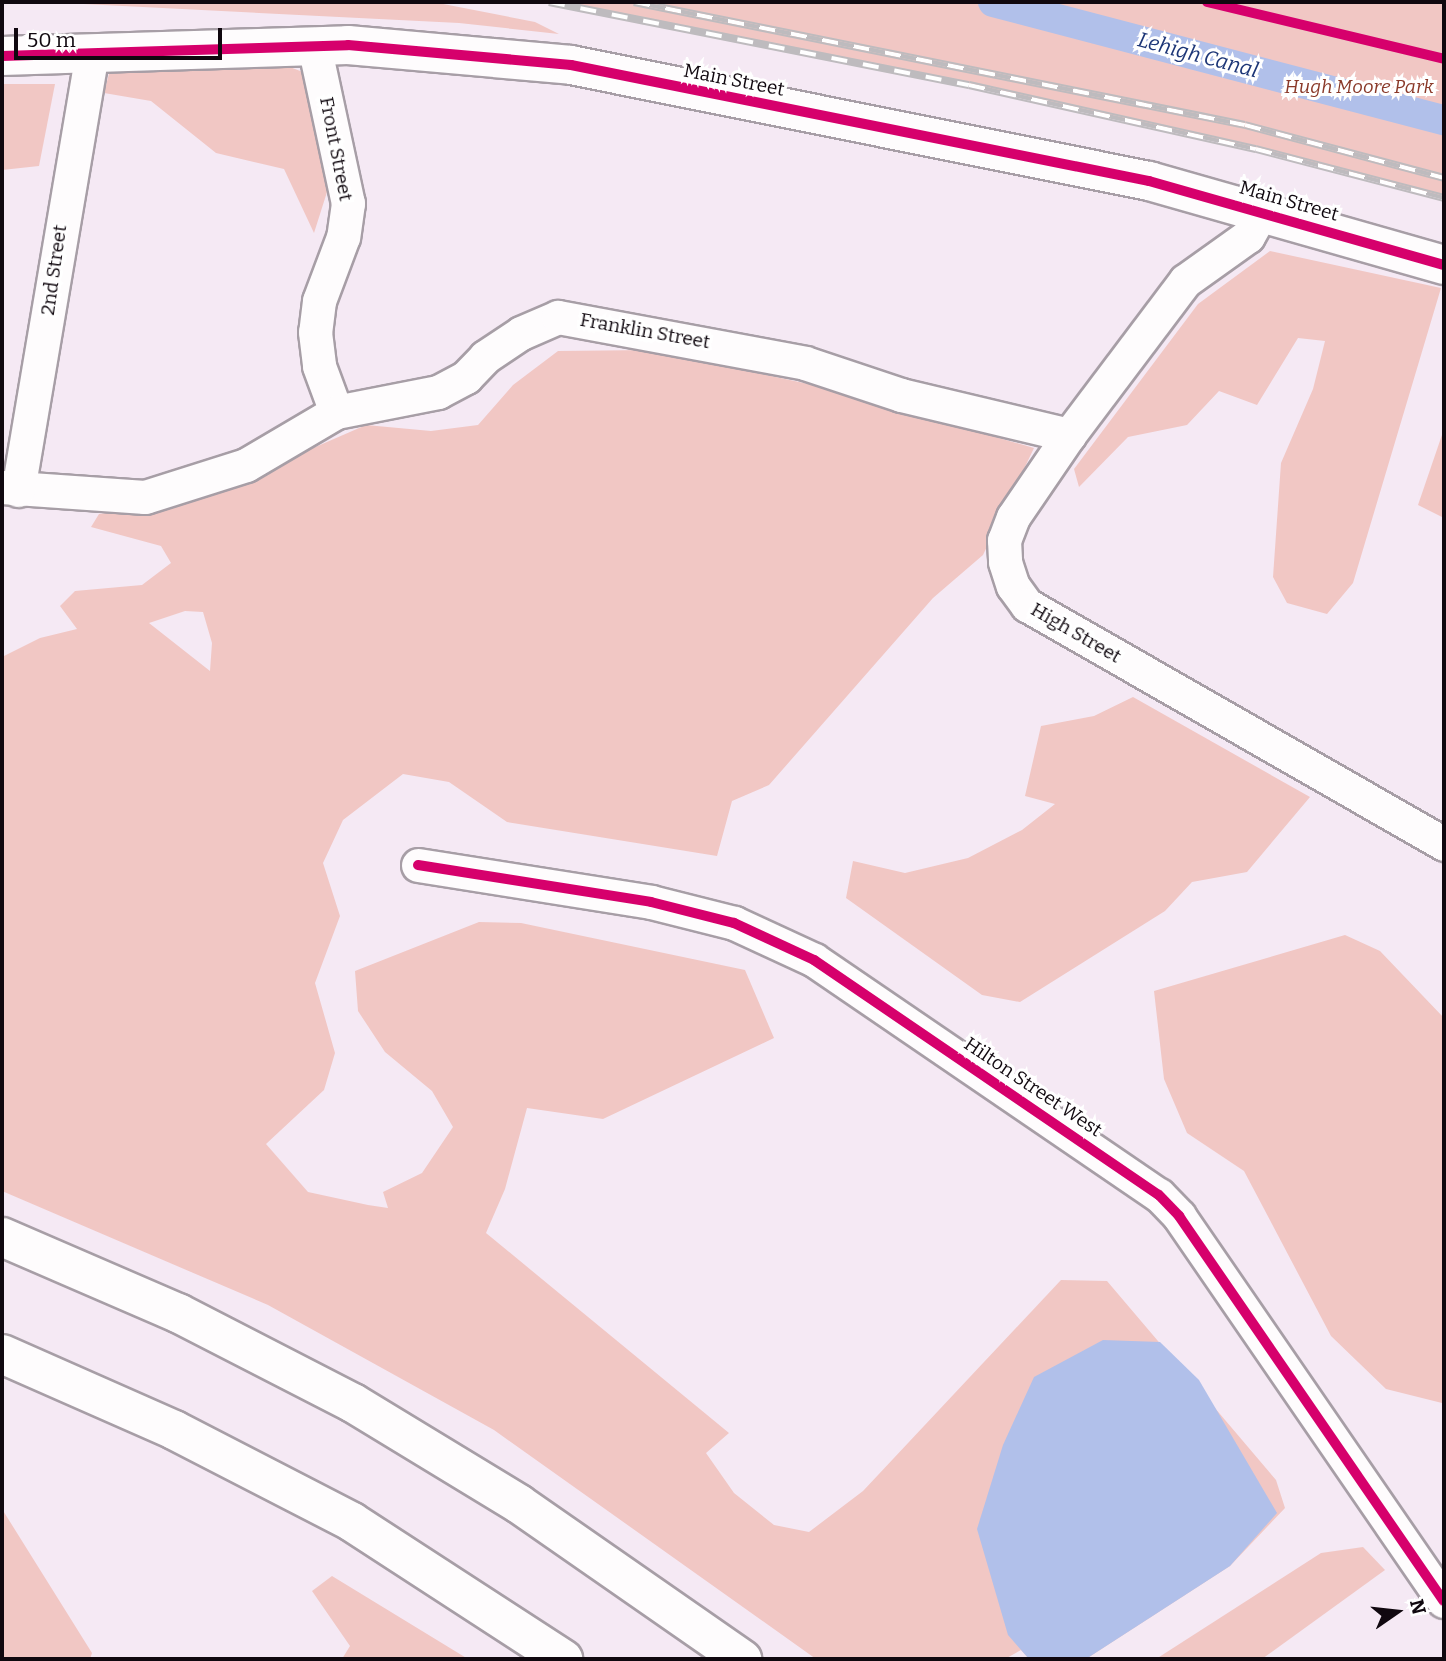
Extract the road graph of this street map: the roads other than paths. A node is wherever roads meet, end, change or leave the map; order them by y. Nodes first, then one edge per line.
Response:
1 (314, 46) junction
2 (92, 51) junction
3 (2, 57) edge
4 (1262, 211) junction
5 (1444, 265) edge
6 (336, 412) junction
7 (1069, 435) junction
8 (10, 489) edge
9 (1444, 844) edge
10 (418, 864) dead end
11 (2, 1237) edge
12 (2, 1354) edge
13 (1444, 1601) edge
14 (563, 1659) edge
15 (742, 1659) edge

1 - 2 main road, Main Street
1 - 4 main road, Main Street
1 - 6 street, Front Street
2 - 3 main road, Main Street
2 - 8 street, 2nd Street
4 - 5 main road, Main Street
4 - 7 street, High Street
6 - 7 street, Franklin Street
6 - 8 street, Franklin Street
7 - 9 street, High Street
10 - 13 street, Hilton Street West
11 - 15 main road
12 - 14 main road

